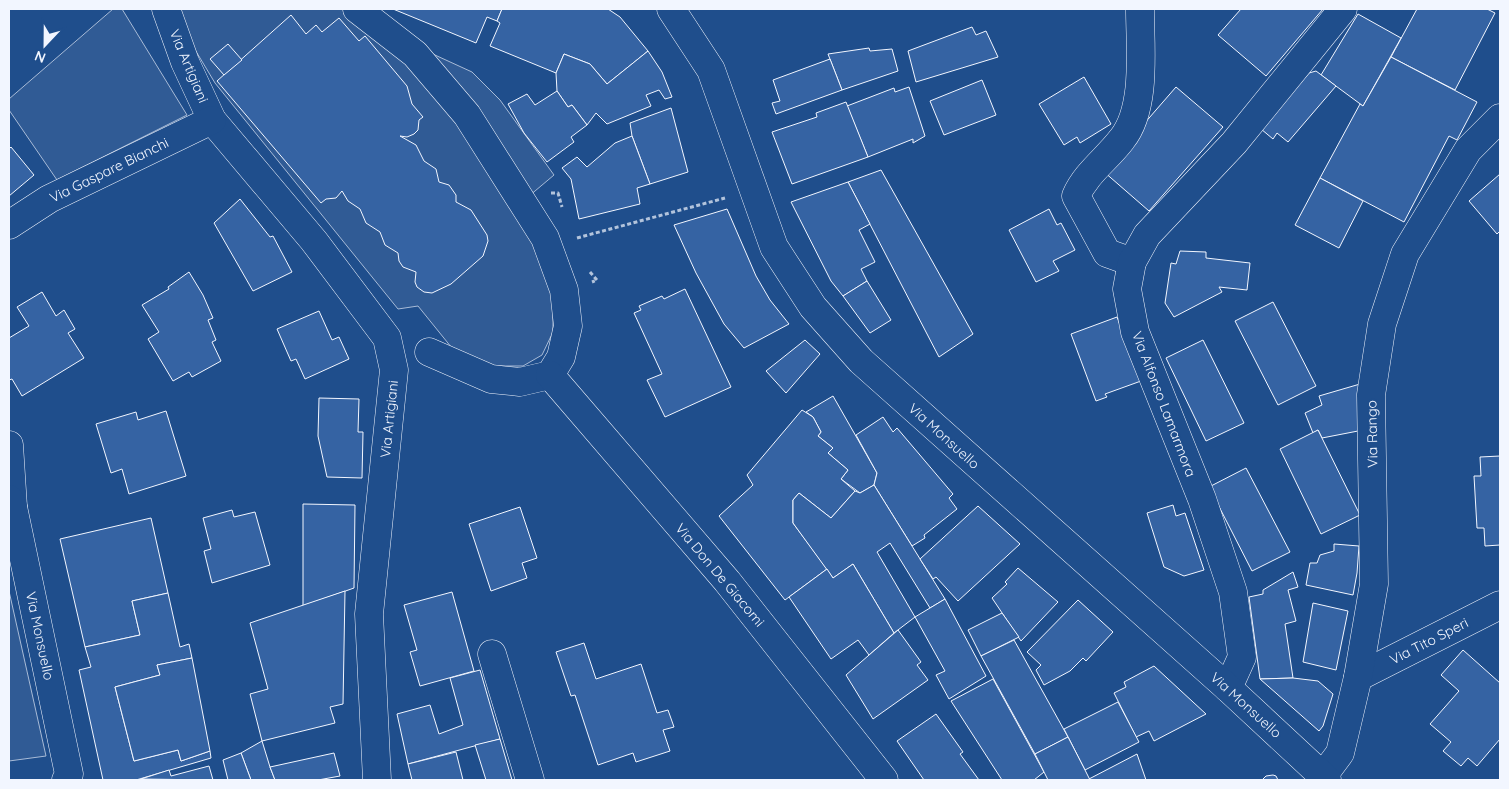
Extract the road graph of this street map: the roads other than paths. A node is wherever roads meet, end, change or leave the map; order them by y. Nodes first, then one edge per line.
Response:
1 (166, 9) edge
2 (357, 9) edge
3 (671, 9) edge
4 (1140, 9) edge
5 (1343, 9) edge
6 (1500, 118) edge
7 (212, 120) junction
8 (9, 225) edge
9 (1132, 262) junction
10 (429, 352) dead end
11 (550, 375) junction
12 (9, 445) edge
13 (11, 503) edge
14 (1500, 605) edge
15 (492, 654) dead end
16 (1358, 677) junction
17 (1228, 688) junction
18 (68, 778) edge
19 (1325, 778) edge
20 (377, 780) edge
21 (530, 780) edge
22 (884, 780) edge

1 - 7 street, Via Artigiani
2 - 11 street
3 - 17 street, Via Monsuello
4 - 9 street
5 - 9 street, Via Alfonso Lamarmora
6 - 16 street, Via Rango
7 - 8 street, Via Gaspare Bianchi
7 - 20 street, Via Artigiani
9 - 17 street, Via Alfonso Lamarmora
10 - 11 street
11 - 22 street, Via Don De Giacomi
12 - 13 street
13 - 18 street, Via Monsuello
14 - 16 street, Via Tito Speri
15 - 21 street
16 - 19 street, Via Rango
17 - 19 street, Via Monsuello

